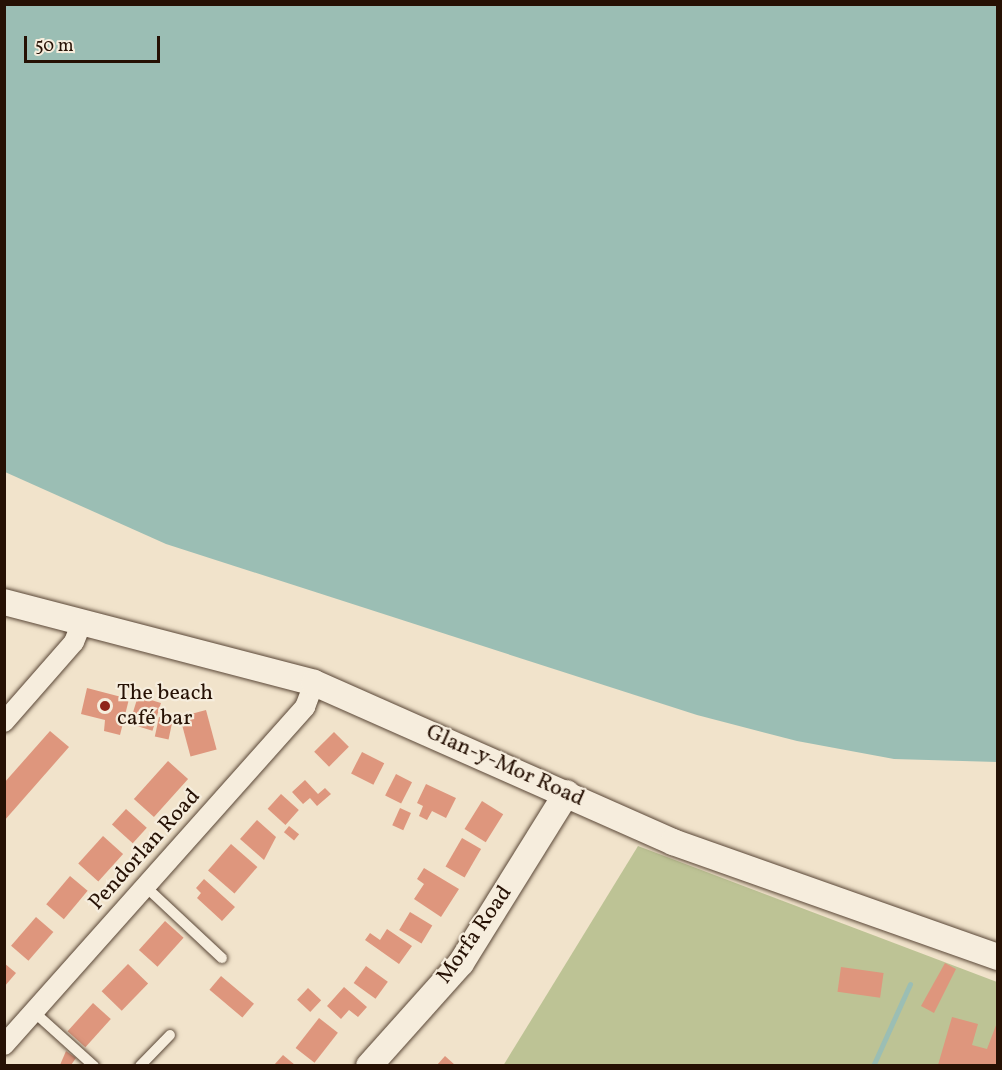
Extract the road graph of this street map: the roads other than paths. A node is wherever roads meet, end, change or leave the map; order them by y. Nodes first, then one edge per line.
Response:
1 (4, 602) edge
2 (81, 625) junction
3 (314, 683) junction
4 (4, 722) edge
5 (567, 793) junction
6 (146, 886) junction
7 (998, 957) edge
8 (222, 958) dead end
9 (34, 1012) junction
10 (170, 1035) dead end
11 (4, 1045) edge
12 (94, 1065) edge
13 (140, 1065) edge
14 (369, 1065) edge

1 - 2 street, Glan-y-Mor Road
2 - 3 street, Glan-y-Mor Road
2 - 4 street
3 - 5 street, Glan-y-Mor Road
3 - 6 street, Pendorlan Road
5 - 7 street, Glan-y-Mor Road
5 - 14 street, Morfa Road
6 - 8 lane
6 - 9 street, Pendorlan Road
9 - 11 street, Pendorlan Road
9 - 12 lane
10 - 13 lane

